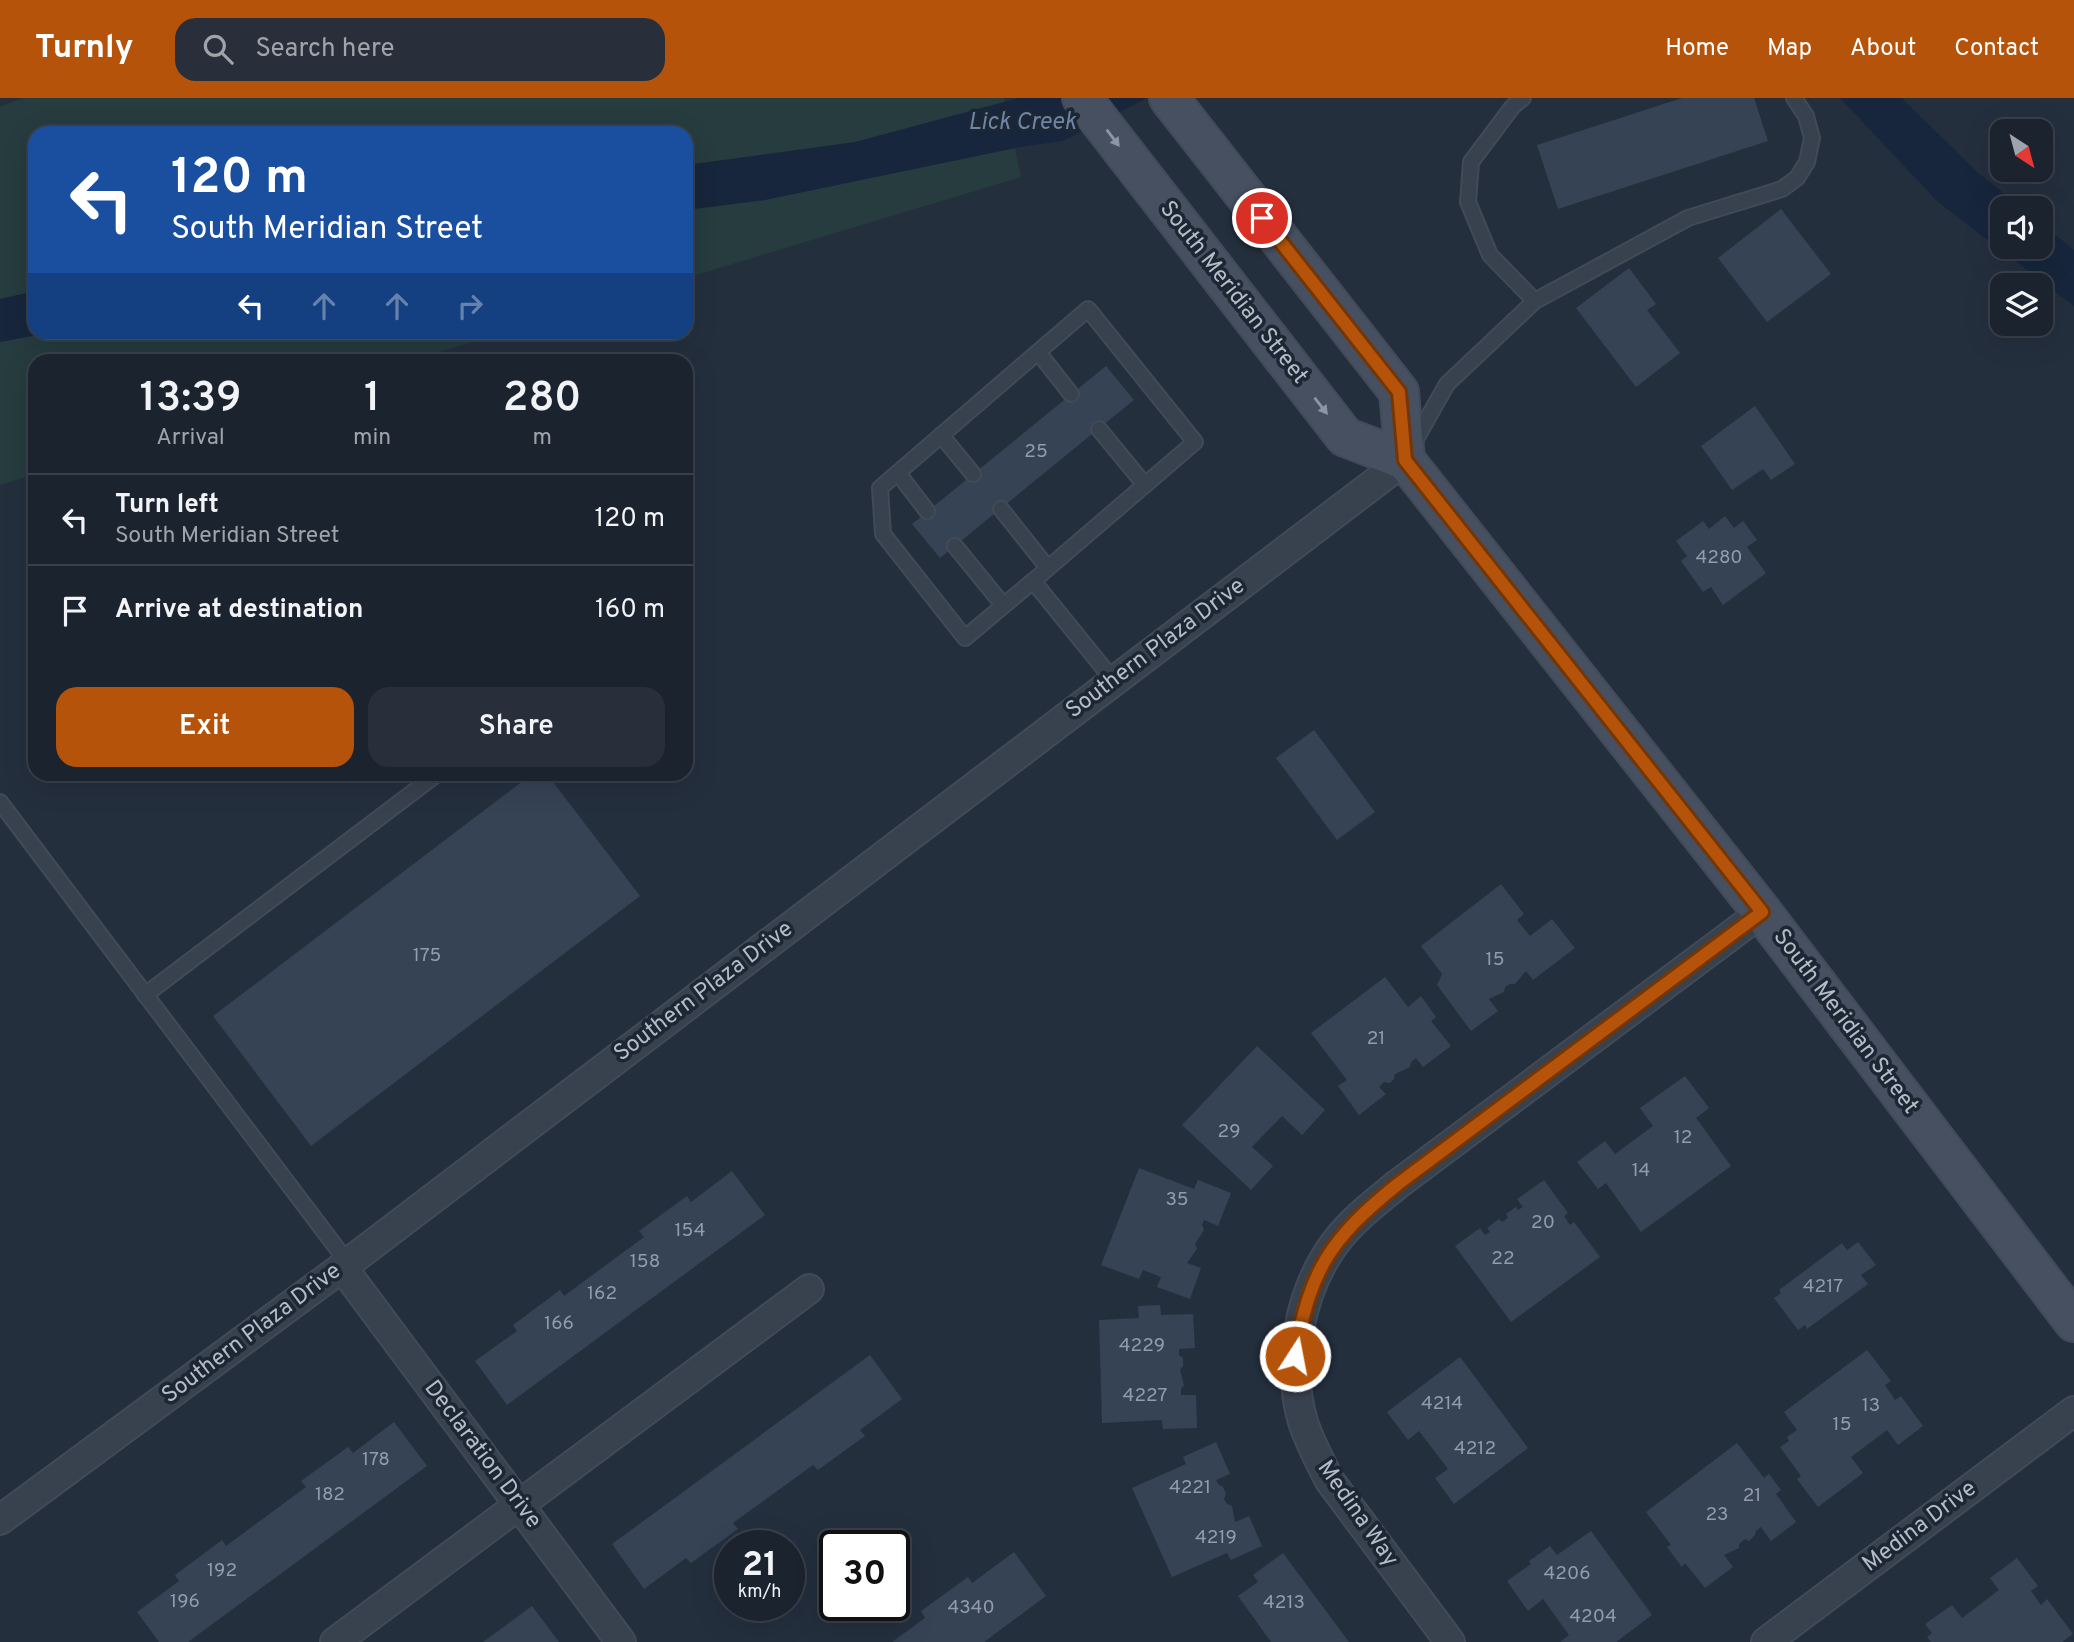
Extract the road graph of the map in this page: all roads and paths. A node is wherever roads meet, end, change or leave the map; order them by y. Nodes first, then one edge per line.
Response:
1 (1082, 98) edge
2 (1169, 98) edge
3 (1523, 98) edge
4 (1794, 98) edge
5 (1535, 301) junction
6 (1038, 352) junction
7 (1071, 394) dead end
8 (1099, 429) dead end
9 (942, 435) junction
10 (1405, 460) junction
11 (898, 473) junction
12 (973, 474) dead end
13 (1145, 485) junction
14 (1001, 509) dead end
15 (927, 511) dead end
16 (955, 546) dead end
17 (1048, 568) junction
18 (1033, 581) junction
19 (1003, 605) junction
20 (1114, 681) junction
21 (429, 781) edge
22 (0, 802) edge
23 (1762, 912) junction
24 (145, 995) junction
25 (345, 1265) junction
26 (809, 1289) dead end
27 (2074, 1322) edge
28 (2074, 1411) edge
29 (518, 1504) junction
30 (0, 1520) edge
31 (335, 1642) edge
32 (621, 1642) edge
33 (1450, 1642) edge
34 (1766, 1642) edge

1 -> 10 main road, South Meridian Street
2 - 10 main road
3 - 5 lane
4 - 5 lane
5 - 10 lane
6 - 7 lane
6 - 9 lane
6 - 13 lane
8 - 13 lane
9 - 11 lane
9 - 12 lane
10 - 20 street, Southern Plaza Drive
10 - 23 main road, South Meridian Street
11 - 15 lane
11 - 19 lane
13 - 17 lane
14 - 17 lane
16 - 19 lane
17 - 18 lane
18 - 19 lane
18 - 20 lane
20 - 25 street, Southern Plaza Drive
21 - 24 lane
22 - 24 lane
23 - 27 main road, South Meridian Street
23 - 33 street, Medina Way
24 - 25 lane
25 - 29 street, Declaration Drive
25 - 30 street, Southern Plaza Drive
26 - 29 street
28 - 34 street, Medina Drive
29 - 31 street
29 - 32 street, Declaration Drive

